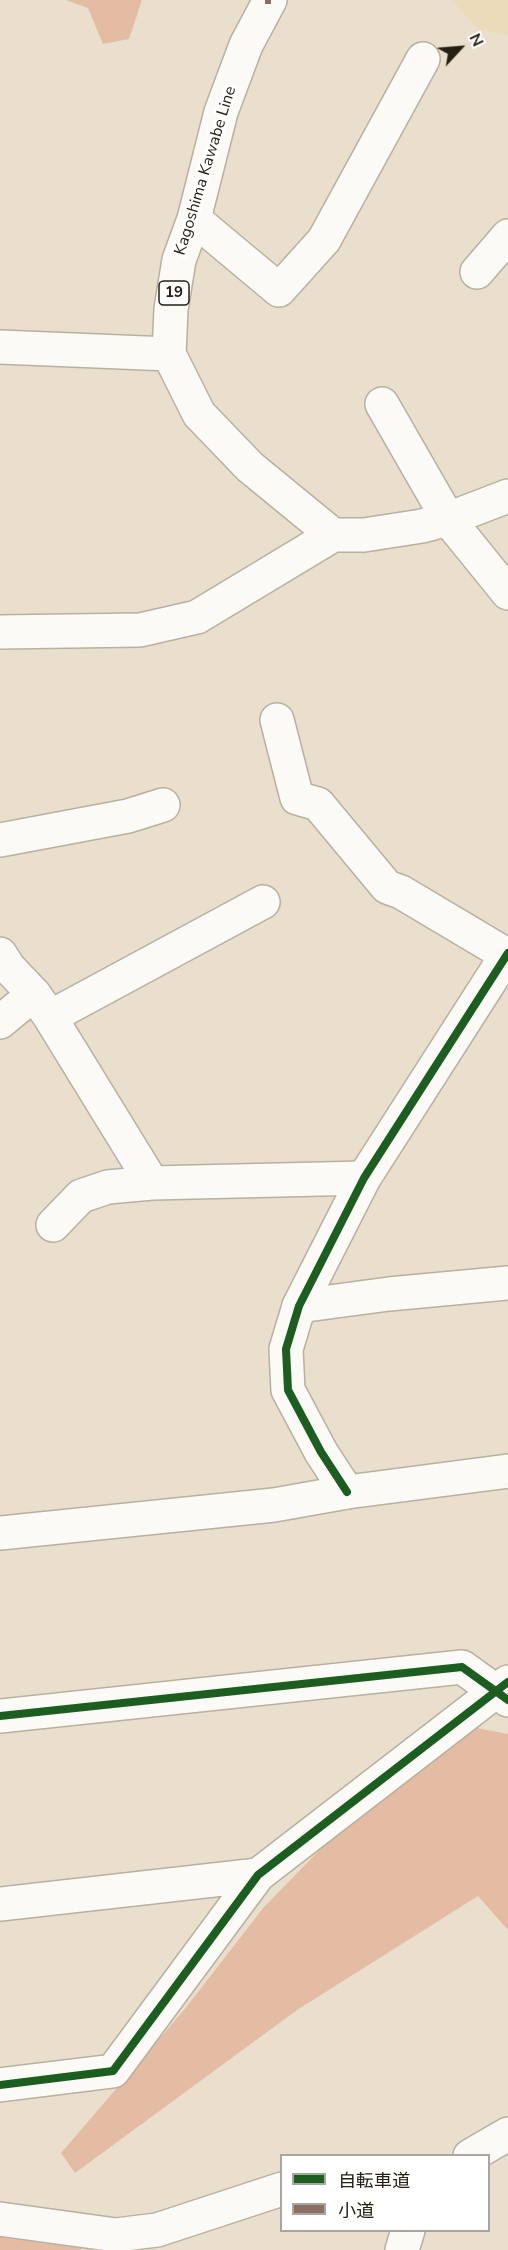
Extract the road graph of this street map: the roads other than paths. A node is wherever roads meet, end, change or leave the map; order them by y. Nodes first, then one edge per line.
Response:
1 (270, 0) edge
2 (423, 59) dead end
3 (194, 219) junction
4 (508, 236) edge
5 (477, 272) dead end
6 (0, 347) edge
7 (169, 354) junction
8 (382, 404) dead end
9 (508, 496) edge
10 (448, 519) junction
11 (333, 535) junction
12 (505, 584) edge
13 (0, 632) edge
14 (277, 720) dead end
15 (163, 805) dead end
16 (0, 840) edge
17 (263, 902) dead end
18 (0, 954) edge
19 (508, 954) edge
20 (42, 1005) junction
21 (0, 1022) edge
22 (364, 1178) junction
23 (152, 1183) junction
24 (53, 1225) dead end
25 (508, 1283) edge
26 (299, 1306) junction
27 (508, 1471) edge
28 (347, 1492) junction
29 (0, 1533) edge
30 (504, 1691) edge
31 (0, 1716) edge
32 (258, 1875) junction
33 (0, 1904) edge
34 (0, 2085) edge
35 (508, 2134) edge
36 (473, 2154) edge
37 (280, 2190) edge
38 (0, 2219) edge
39 (407, 2232) edge
40 (402, 2250) edge

1 - 3 street, Kagoshima Kawabe Line / 19
2 - 3 street
3 - 7 street, Kagoshima Kawabe Line / 19
4 - 5 street
6 - 7 street
7 - 11 street, Kagoshima Kawabe Line / 19
8 - 10 street
9 - 10 street
10 - 11 street
10 - 12 street
11 - 13 street
14 - 19 street
15 - 16 street
17 - 20 street
18 - 20 street
19 - 22 street
20 - 21 street
20 - 23 street
22 - 23 street
22 - 26 street
23 - 24 street
25 - 26 street
26 - 28 street
27 - 28 street
28 - 29 street
30 - 31 street
30 - 32 street
32 - 33 street
32 - 34 street
35 - 36 street
37 - 38 street
39 - 40 street

